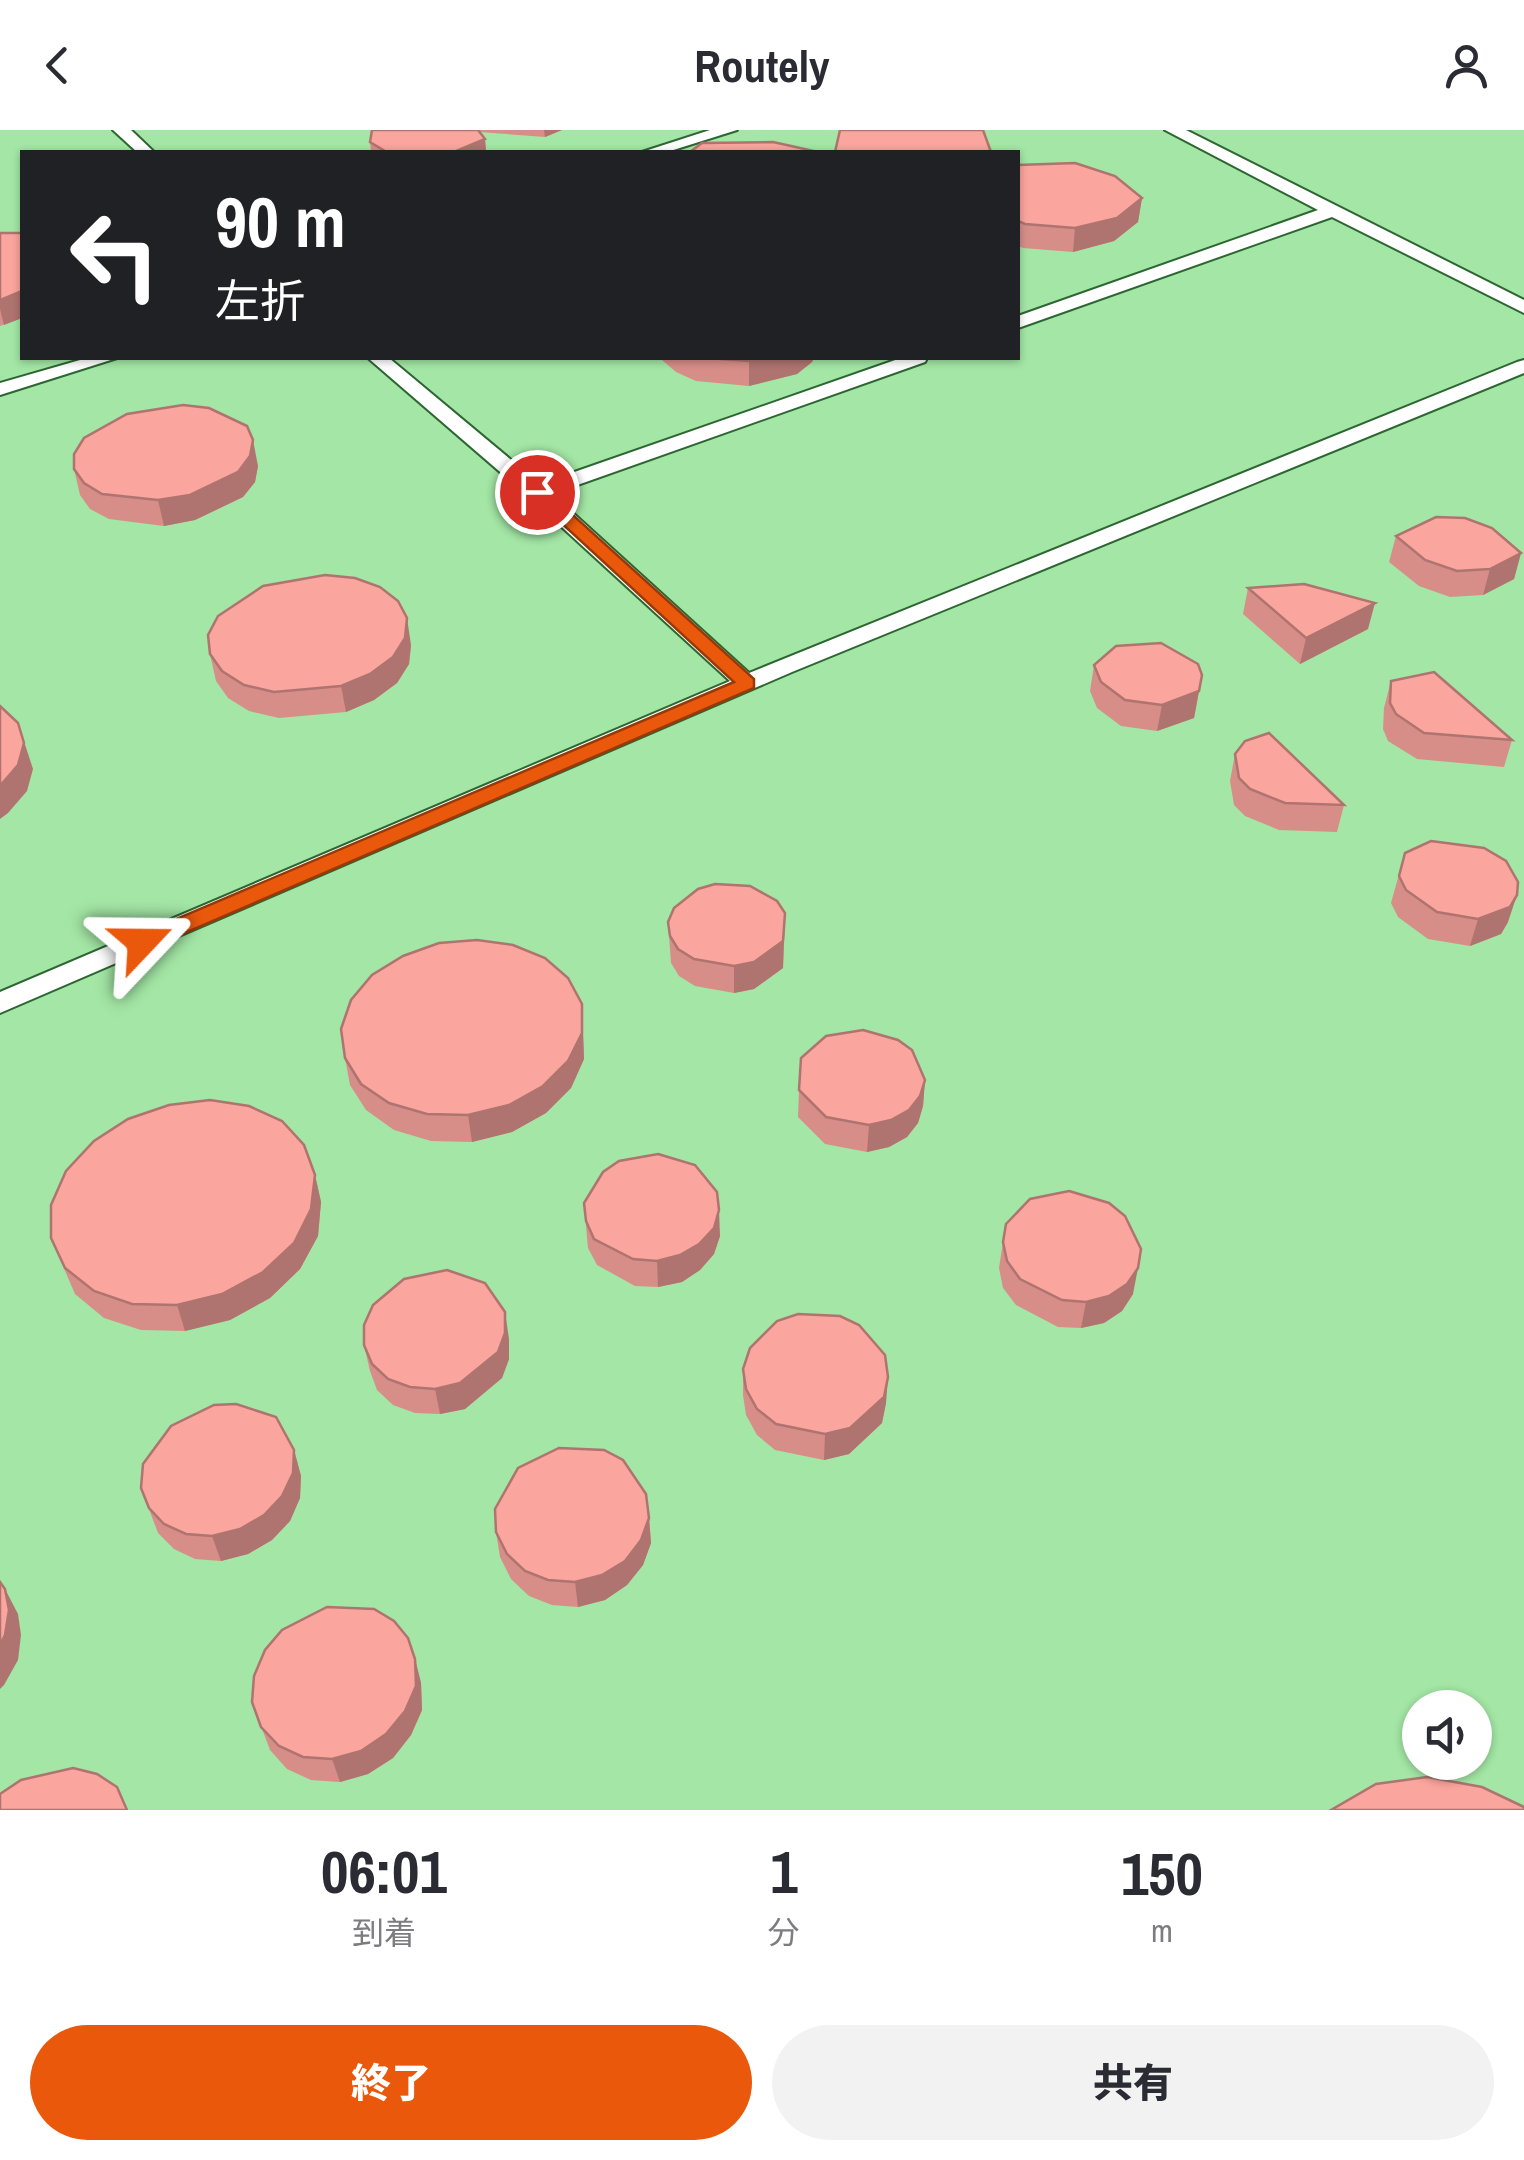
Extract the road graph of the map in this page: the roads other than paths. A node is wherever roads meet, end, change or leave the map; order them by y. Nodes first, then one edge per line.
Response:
1 (120, 130) edge
2 (729, 130) edge
3 (1173, 130) edge
4 (144, 150) edge
5 (657, 150) edge
6 (1335, 210) junction
7 (1524, 307) edge
8 (1020, 321) edge
9 (100, 360) edge
10 (380, 360) edge
11 (912, 360) edge
12 (1524, 366) edge
13 (0, 389) edge
14 (537, 492) junction
15 (747, 684) junction
16 (0, 1003) edge

1 - 4 lane
2 - 5 lane
3 - 6 lane
6 - 7 lane
6 - 8 lane
9 - 13 lane
10 - 14 lane
11 - 14 lane
12 - 15 lane
14 - 15 lane
15 - 16 lane

